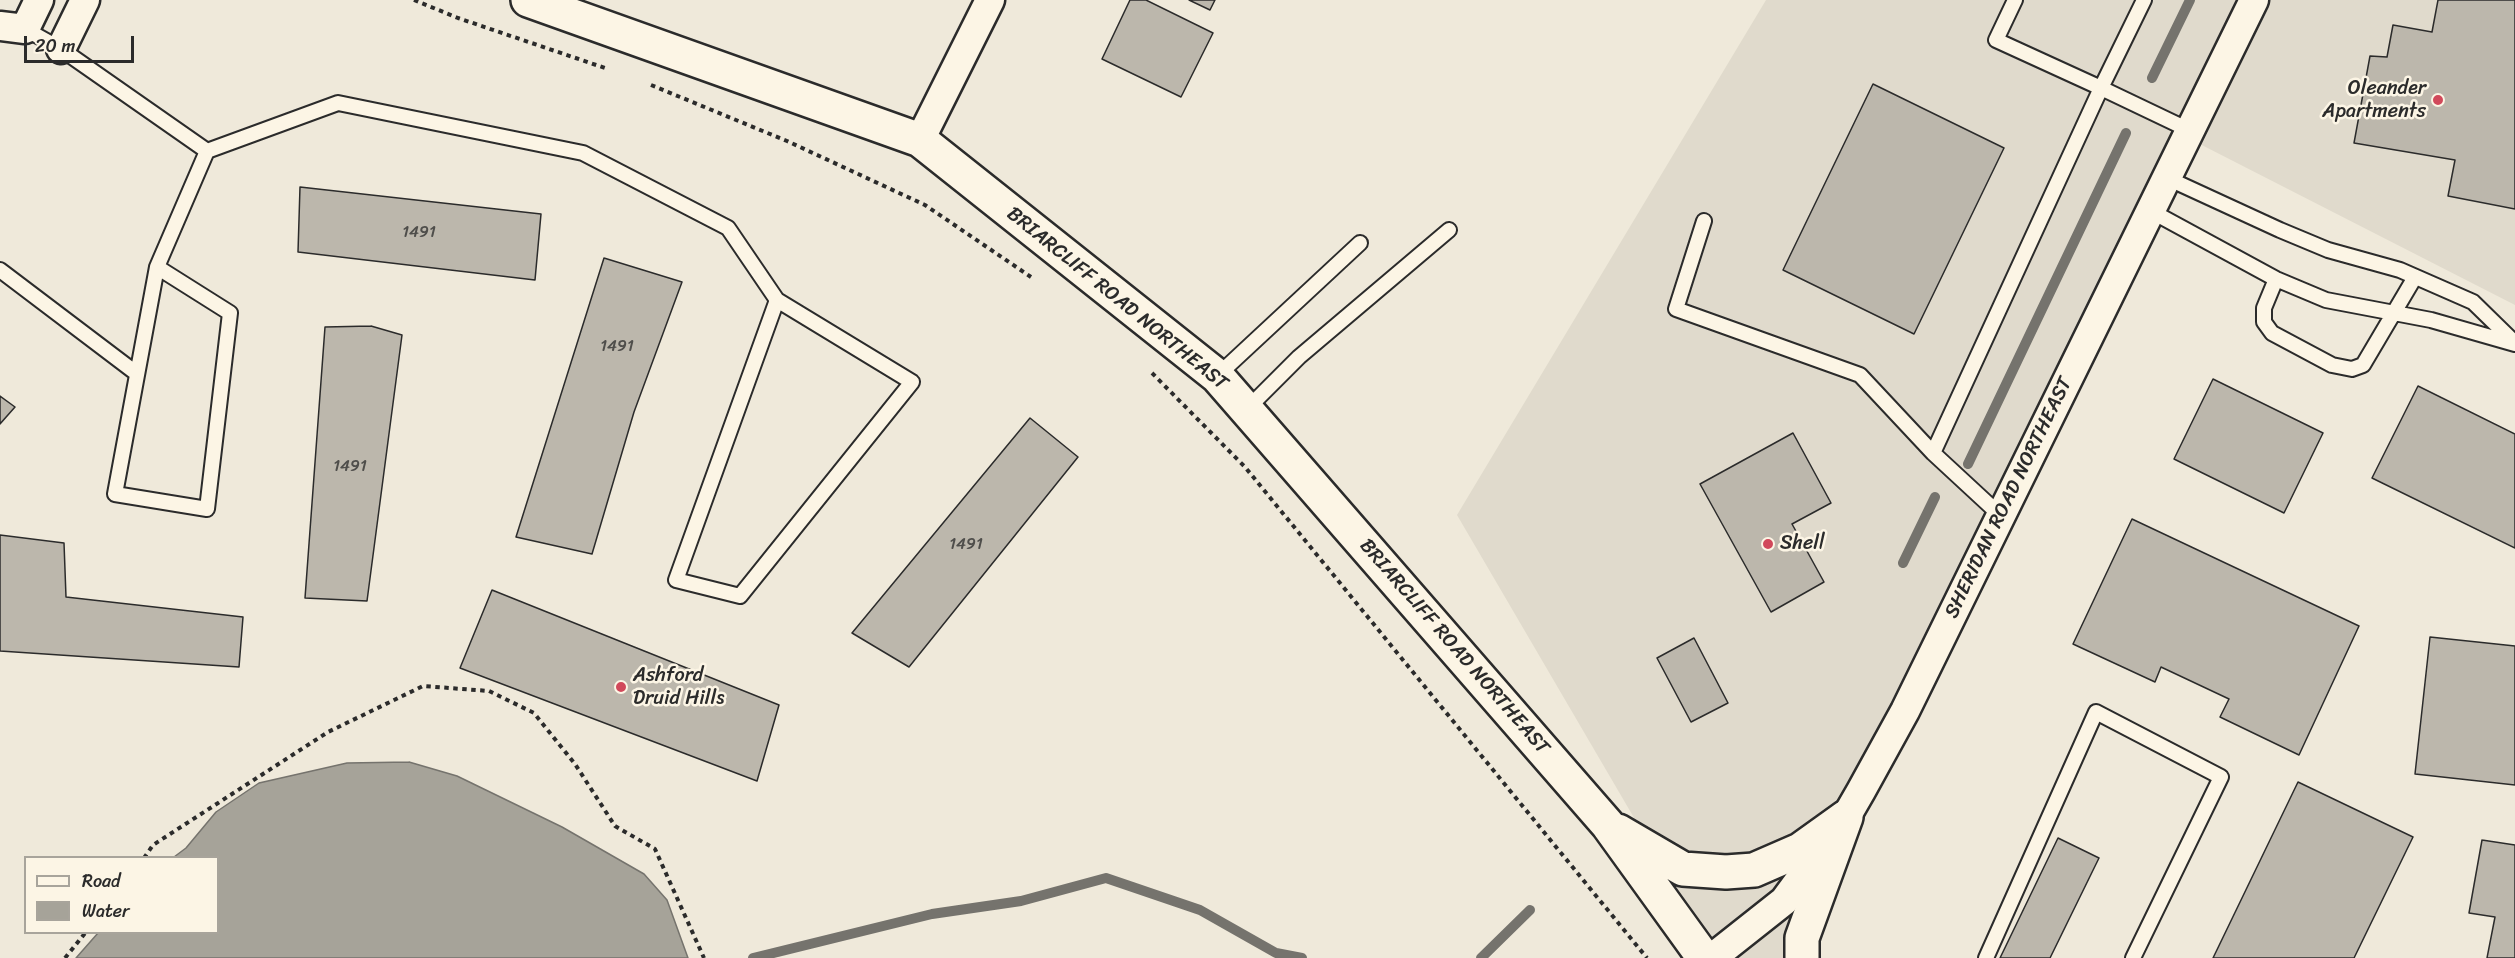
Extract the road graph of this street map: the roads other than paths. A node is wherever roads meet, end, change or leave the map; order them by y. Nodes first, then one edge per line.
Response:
1 (39, 0) edge
2 (85, 0) edge
3 (528, 0) edge
4 (990, 0) edge
5 (2015, 0) edge
6 (2144, 0) edge
7 (2254, 0) edge
8 (12, 27) edge
9 (61, 49) junction
10 (2102, 88) junction
11 (2189, 130) junction
12 (920, 140) junction
13 (207, 151) junction
14 (2167, 178) junction
15 (2149, 210) junction
16 (1704, 221) dead end
17 (1449, 230) dead end
18 (1360, 243) dead end
19 (157, 267) junction
20 (0, 270) edge
21 (2415, 277) junction
22 (2276, 279) junction
23 (777, 300) junction
24 (2395, 312) junction
25 (2515, 344) edge
26 (136, 373) junction
27 (1217, 376) junction
28 (1246, 410) junction
29 (1933, 453) junction
30 (2000, 515) junction
31 (1846, 817) junction
32 (1608, 825) junction
33 (1704, 958) edge
34 (1712, 958) edge
35 (1803, 958) edge
36 (1986, 958) edge
37 (2133, 958) edge

1 - 8 street
2 - 9 street
3 - 12 main road, BRIARCLIFF ROAD NORTHEAST
4 - 12 street
5 - 10 lane
6 - 10 lane
7 - 11 street, SHERIDAN ROAD NORTHEAST
8 - 9 lane
9 - 13 lane
10 - 11 lane
10 - 29 lane
11 - 14 street, SHERIDAN ROAD NORTHEAST
12 - 27 main road, BRIARCLIFF ROAD NORTHEAST
13 - 19 lane
13 - 23 lane
14 - 15 street, SHERIDAN ROAD NORTHEAST
14 - 21 lane
15 - 22 lane
15 - 30 street, SHERIDAN ROAD NORTHEAST
16 - 29 lane
17 - 28 lane
18 - 27 lane
19 - 26 lane
19 - 26 lane
20 - 26 lane
21 - 24 lane
21 - 25 lane
22 - 24 lane
22 - 24 lane
23 - 23 lane
24 - 25 lane
27 - 28 main road, BRIARCLIFF ROAD NORTHEAST
28 - 32 main road, BRIARCLIFF ROAD NORTHEAST
29 - 30 lane
30 - 31 street, SHERIDAN ROAD NORTHEAST
31 - 32 main road
31 - 34 street, SHERIDAN ROAD NORTHEAST
31 - 35 main road
32 - 33 main road, BRIARCLIFF ROAD NORTHEAST
36 - 37 lane

